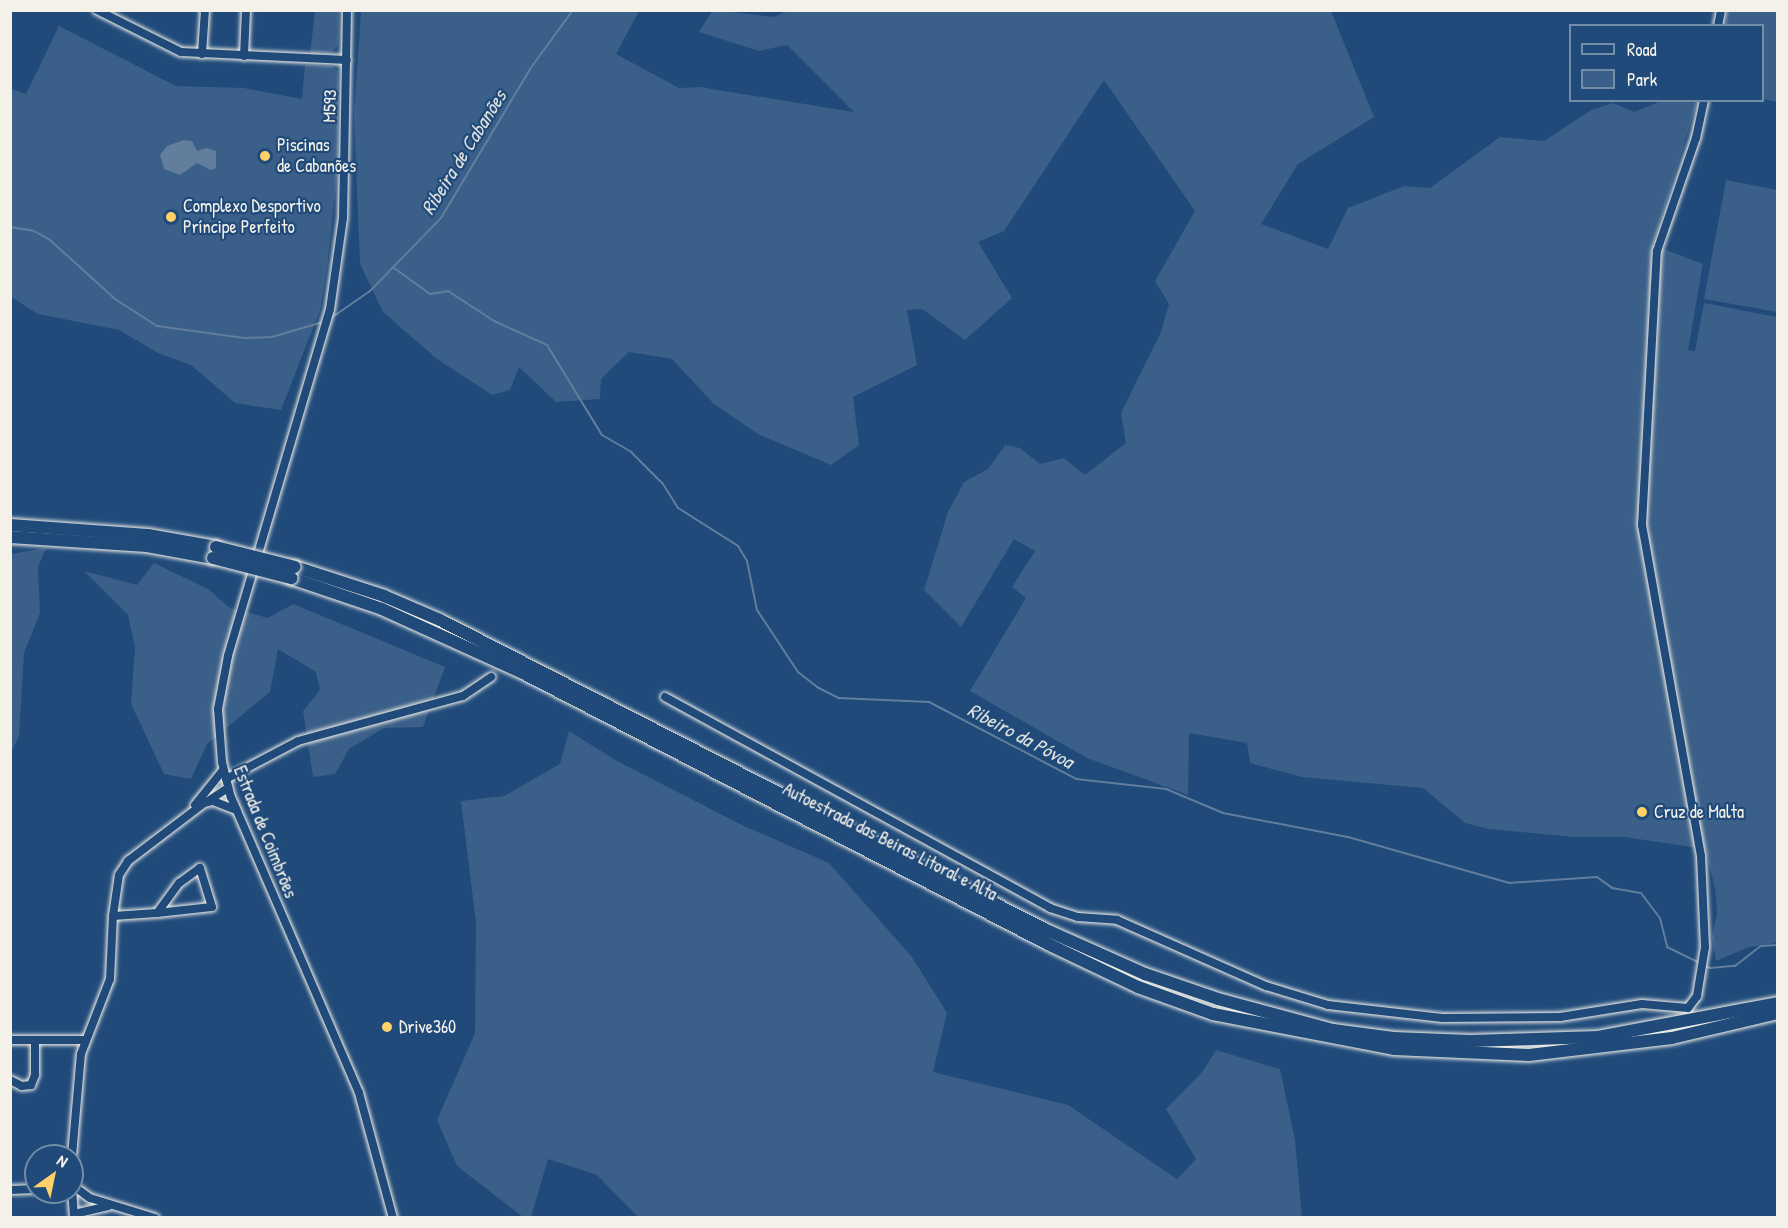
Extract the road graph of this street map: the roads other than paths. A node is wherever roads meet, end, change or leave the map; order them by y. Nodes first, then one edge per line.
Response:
1 (97, 10) edge
2 (205, 10) edge
3 (246, 10) edge
4 (347, 10) edge
5 (202, 54) junction
6 (244, 56) junction
7 (347, 60) junction
8 (1704, 102) edge
9 (330, 309) joint
10 (10, 525) edge
11 (10, 537) edge
12 (215, 553) junction
13 (293, 573) junction
14 (491, 677) dead end
15 (665, 697) dead end
16 (223, 768) junction
17 (227, 783) junction
18 (204, 803) junction
19 (236, 811) junction
20 (174, 826) junction
21 (157, 913) junction
22 (112, 916) junction
23 (1778, 1003) edge
24 (1778, 1013) edge
25 (10, 1040) edge
26 (35, 1040) junction
27 (86, 1040) junction
28 (10, 1080) edge
29 (73, 1144) edge
30 (84, 1193) edge
31 (109, 1206) junction
32 (74, 1216) edge
33 (155, 1218) edge
34 (393, 1218) edge

1 - 5 street
2 - 5 street
3 - 6 street
4 - 7 street, M593
5 - 6 street
6 - 7 street
7 - 9 street, M593
8 - 15 street
9 - 16 street, Estrada de Coimbrões
10 - 12 highway, Autoestrada das Beiras Litoral e Alta
11 - 12 highway, Autoestrada das Beiras Litoral e Alta
12 - 13 highway, Autoestrada das Beiras Litoral e Alta, bridge
13 - 23 highway, Autoestrada das Beiras Litoral e Alta
13 - 24 highway, Autoestrada das Beiras Litoral e Alta
14 - 17 street
16 - 17 street, Estrada de Coimbrões
16 - 20 street
17 - 18 street
17 - 19 street, Estrada de Coimbrões
18 - 19 street
18 - 20 street
19 - 34 street, Estrada de Coimbrões
20 - 22 street
21 - 21 street
21 - 22 street
22 - 27 street
25 - 26 street
26 - 27 street
26 - 28 street
27 - 29 street
30 - 31 street
31 - 32 street
31 - 33 street

